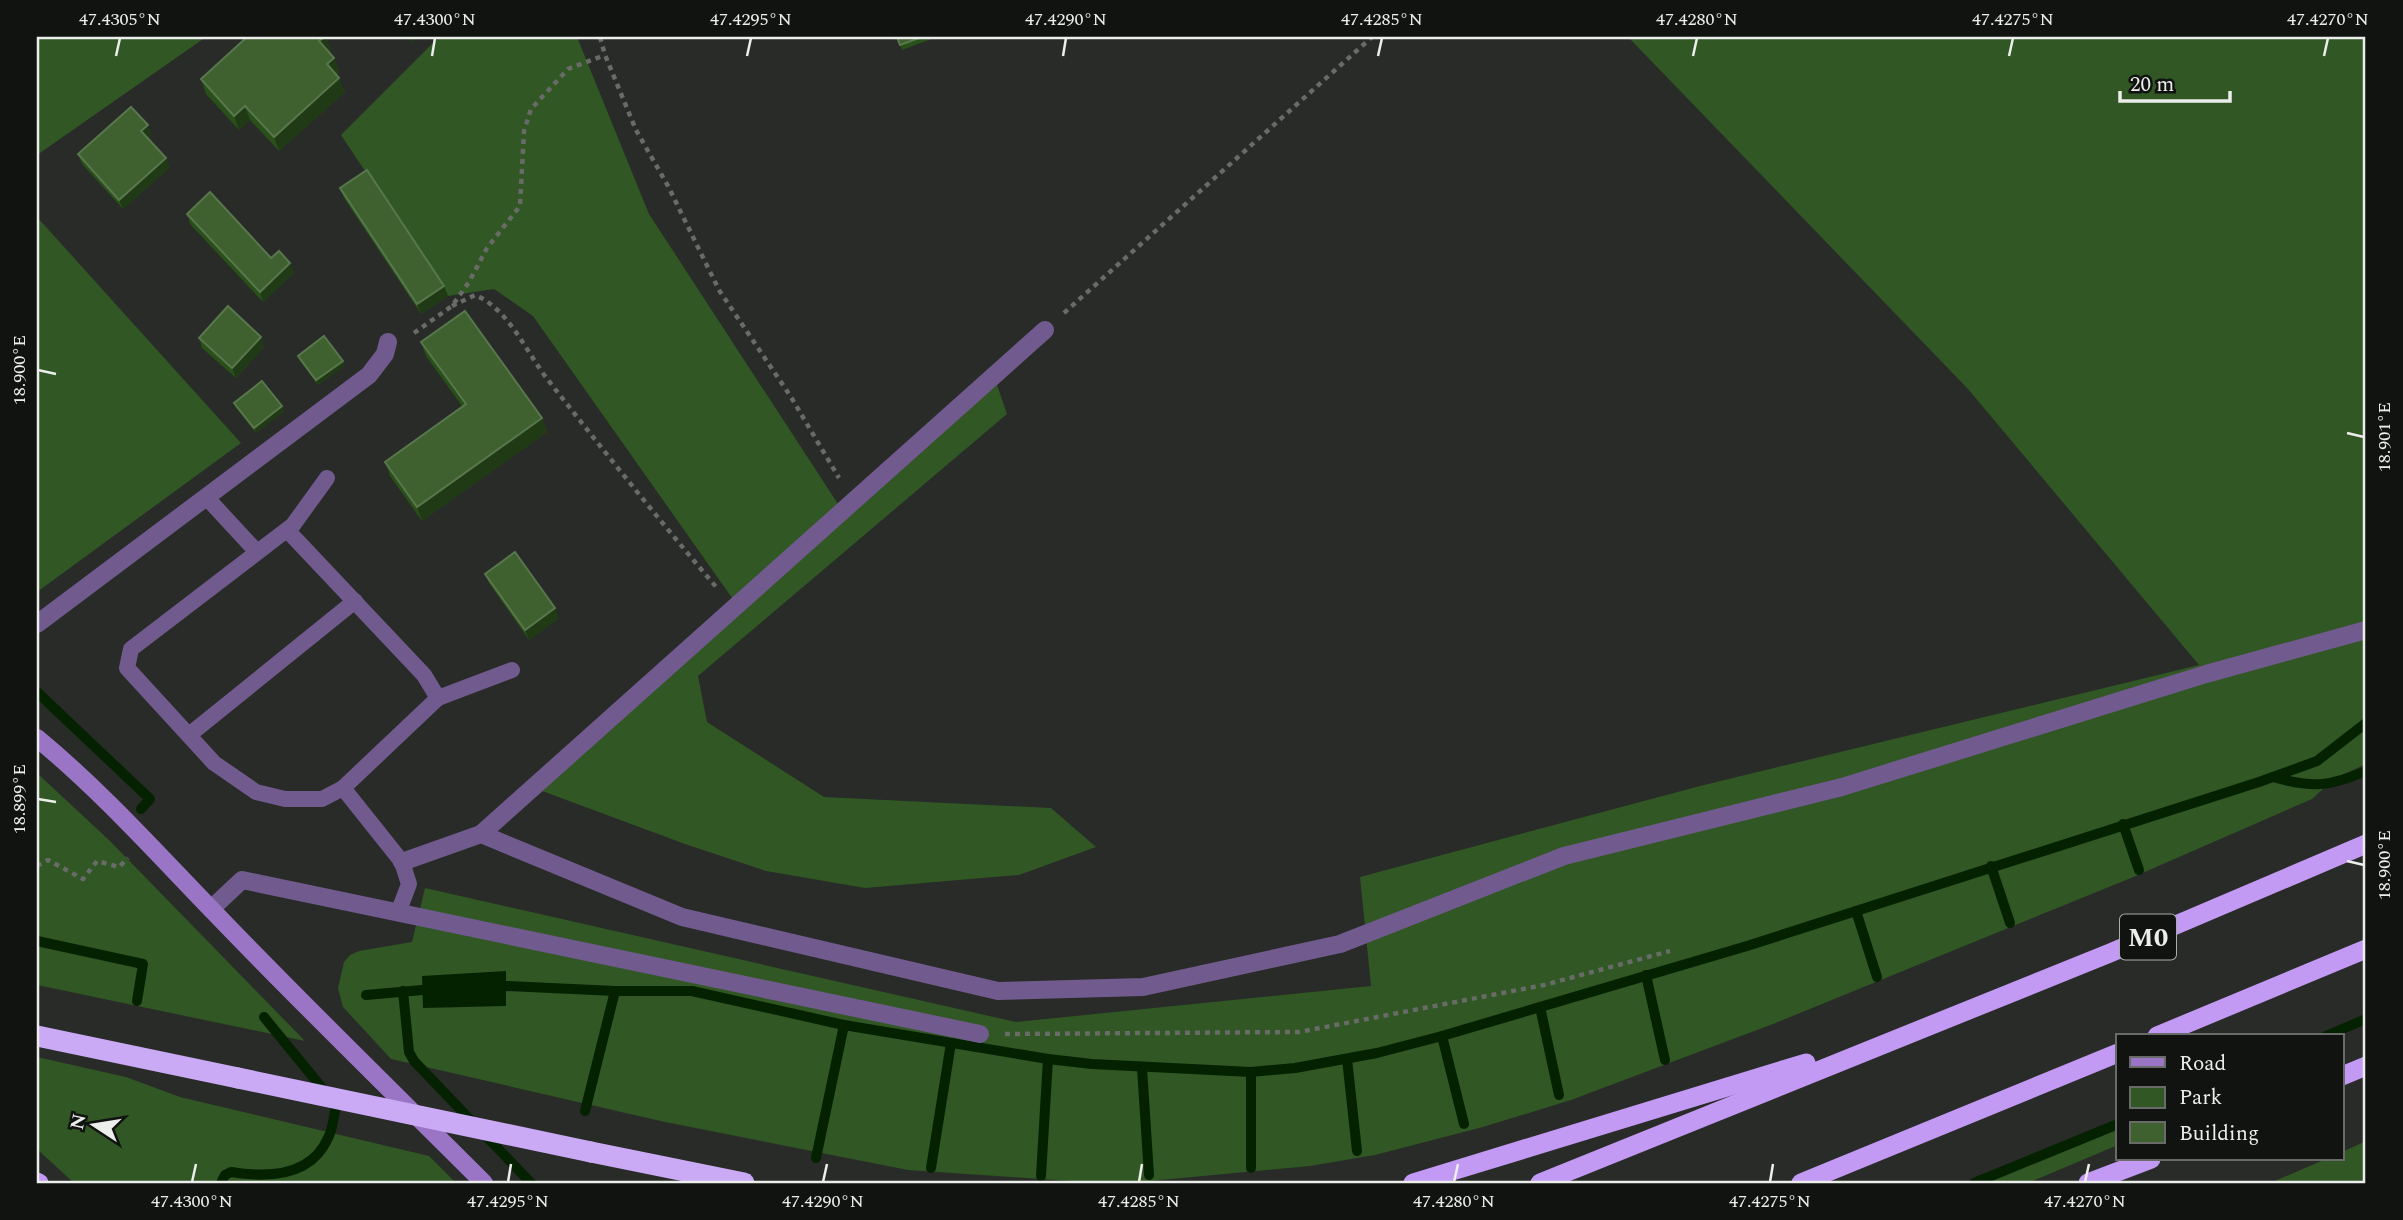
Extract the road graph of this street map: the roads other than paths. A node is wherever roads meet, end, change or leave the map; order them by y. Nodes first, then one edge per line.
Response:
1 (1045, 330) road end
2 (387, 348) road end
3 (327, 478) dead end
4 (207, 498) junction
5 (287, 530) junction
6 (257, 552) junction
7 (355, 601) junction
8 (37, 624) edge
9 (2366, 630) edge
10 (512, 670) dead end
11 (438, 698) junction
12 (189, 736) junction
13 (37, 738) edge
14 (343, 788) junction
15 (481, 834) junction
16 (2366, 844) edge
17 (402, 862) junction
18 (211, 909) junction
19 (398, 913) junction
20 (2366, 949) edge
21 (1928, 1026) junction
22 (979, 1034) road end
23 (2162, 1034) edge
24 (37, 1036) edge
25 (2116, 1054) edge
26 (2366, 1066) edge
27 (2344, 1075) edge
28 (2148, 1160) edge
29 (484, 1183) edge
30 (744, 1183) edge
31 (1413, 1183) edge
32 (1540, 1183) edge
33 (1801, 1183) edge
34 (2088, 1183) edge

1 - 15 street
2 - 4 street
3 - 5 lane
4 - 6 lane
4 - 8 street
5 - 6 lane
5 - 7 lane
6 - 12 lane
7 - 11 lane
7 - 12 lane
9 - 15 street
10 - 11 lane
11 - 14 lane
12 - 14 lane
13 - 18 main road
14 - 17 lane
15 - 17 street
16 - 21 highway, M0
17 - 19 lane
18 - 19 street
18 - 29 main road
19 - 22 street
20 - 23 highway
21 - 31 highway
21 - 32 highway, M0
24 - 30 highway, bridge
25 - 33 highway
26 - 27 highway
28 - 34 highway

